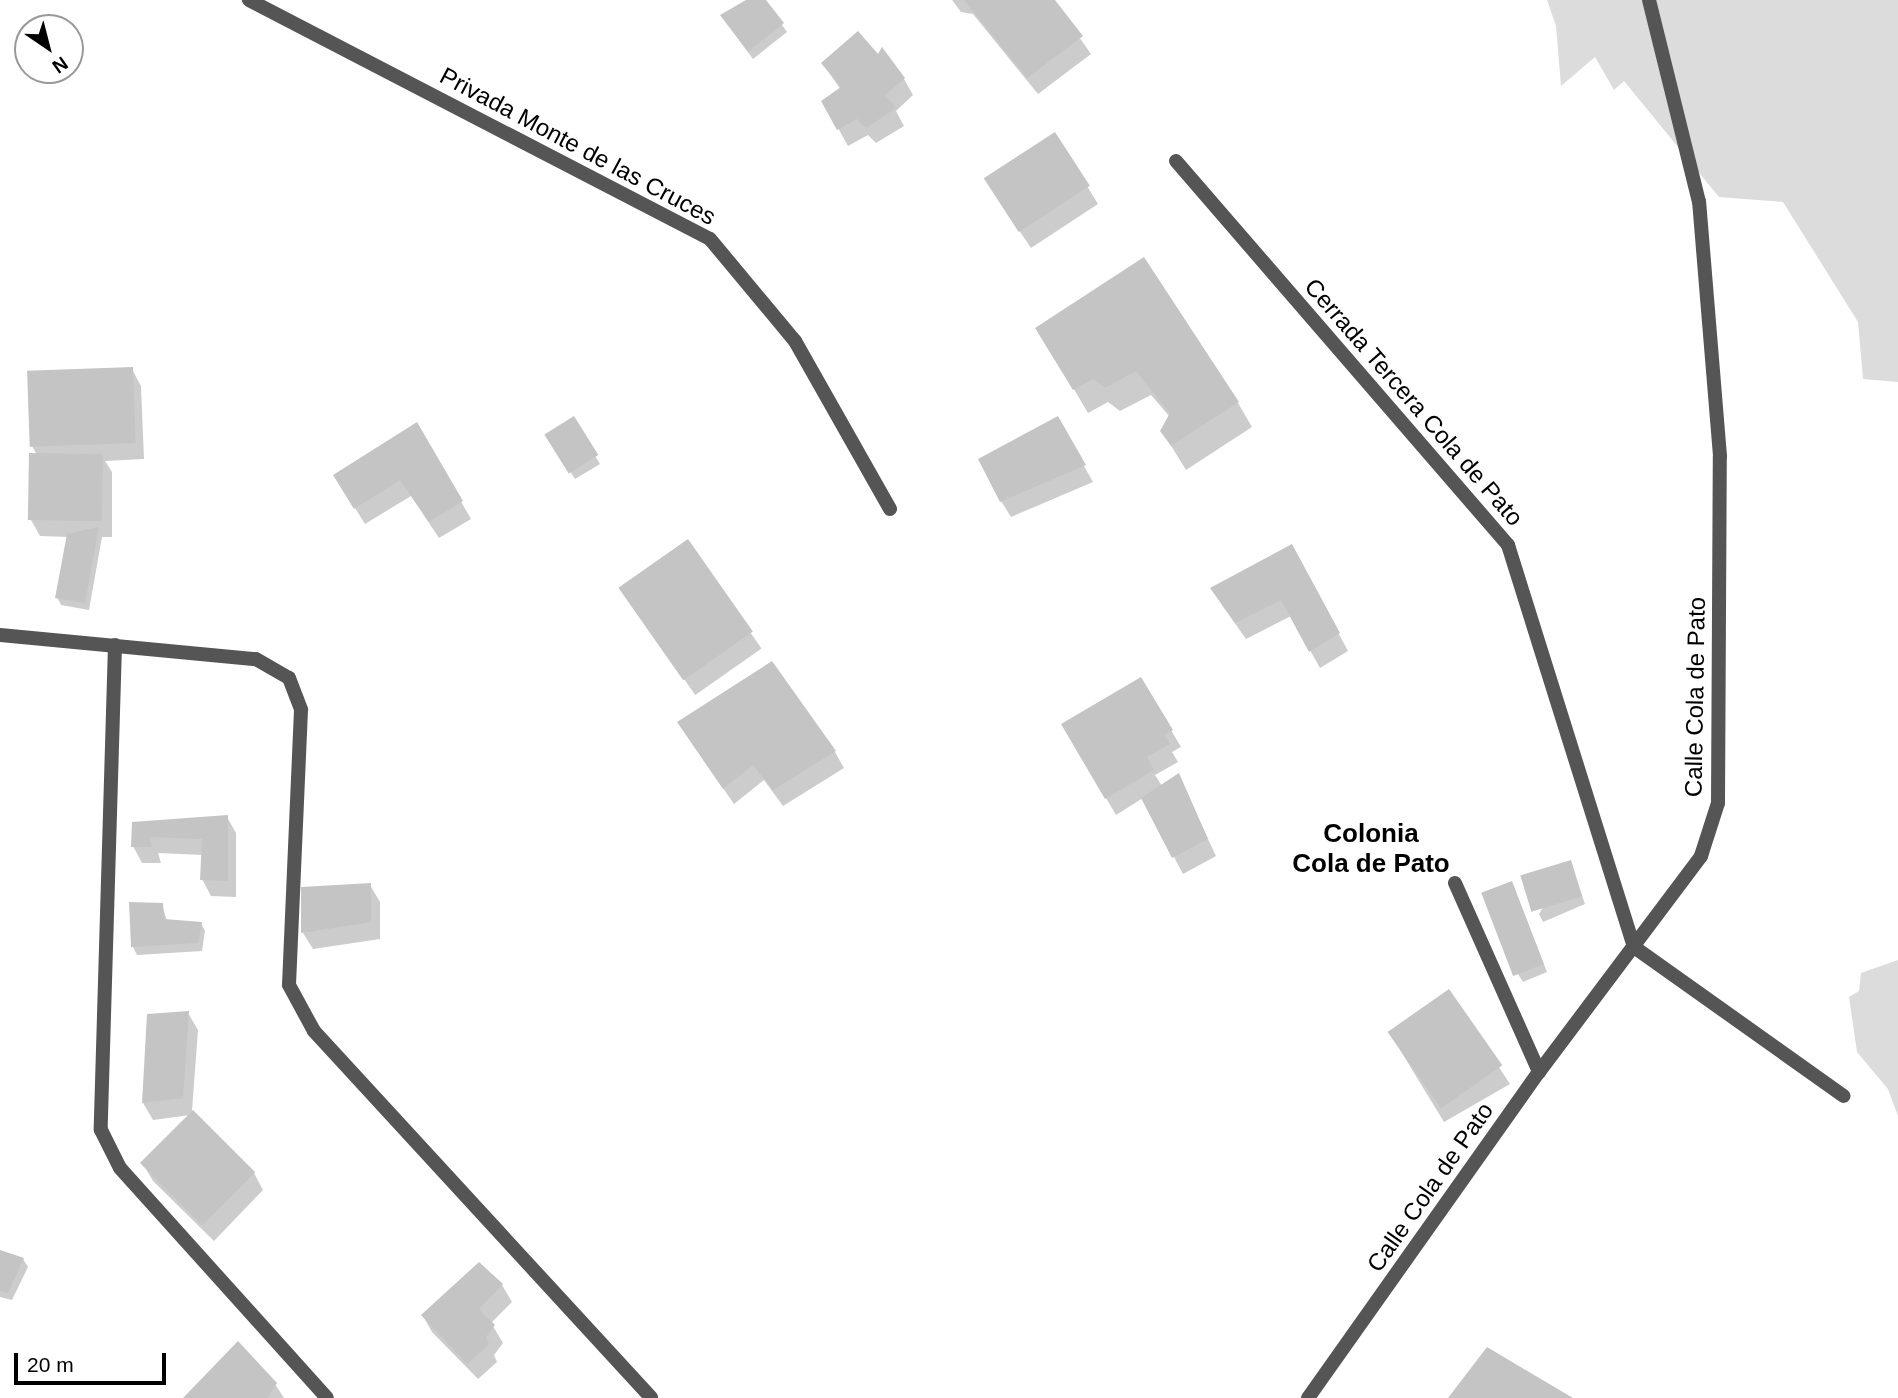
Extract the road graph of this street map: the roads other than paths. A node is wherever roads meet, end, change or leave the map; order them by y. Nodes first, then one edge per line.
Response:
1 (249, 0) edge
2 (1648, 0) edge
3 (1176, 161) dead end
4 (890, 509) dead end
5 (0, 635) edge
6 (115, 645) junction
7 (1455, 883) dead end
8 (1634, 947) junction
9 (1539, 1072) junction
10 (1844, 1096) dead end
11 (327, 1398) edge
12 (651, 1398) edge
13 (1308, 1398) edge

1 - 4 street, Privada Monte de las Cruces
2 - 8 street, Calle Cola de Pato
3 - 8 street, Cerrada Tercera Cola de Pato
5 - 6 street
6 - 11 street
6 - 12 street
7 - 9 street
8 - 9 street, Calle Cola de Pato
8 - 10 street
9 - 13 street, Calle Cola de Pato

